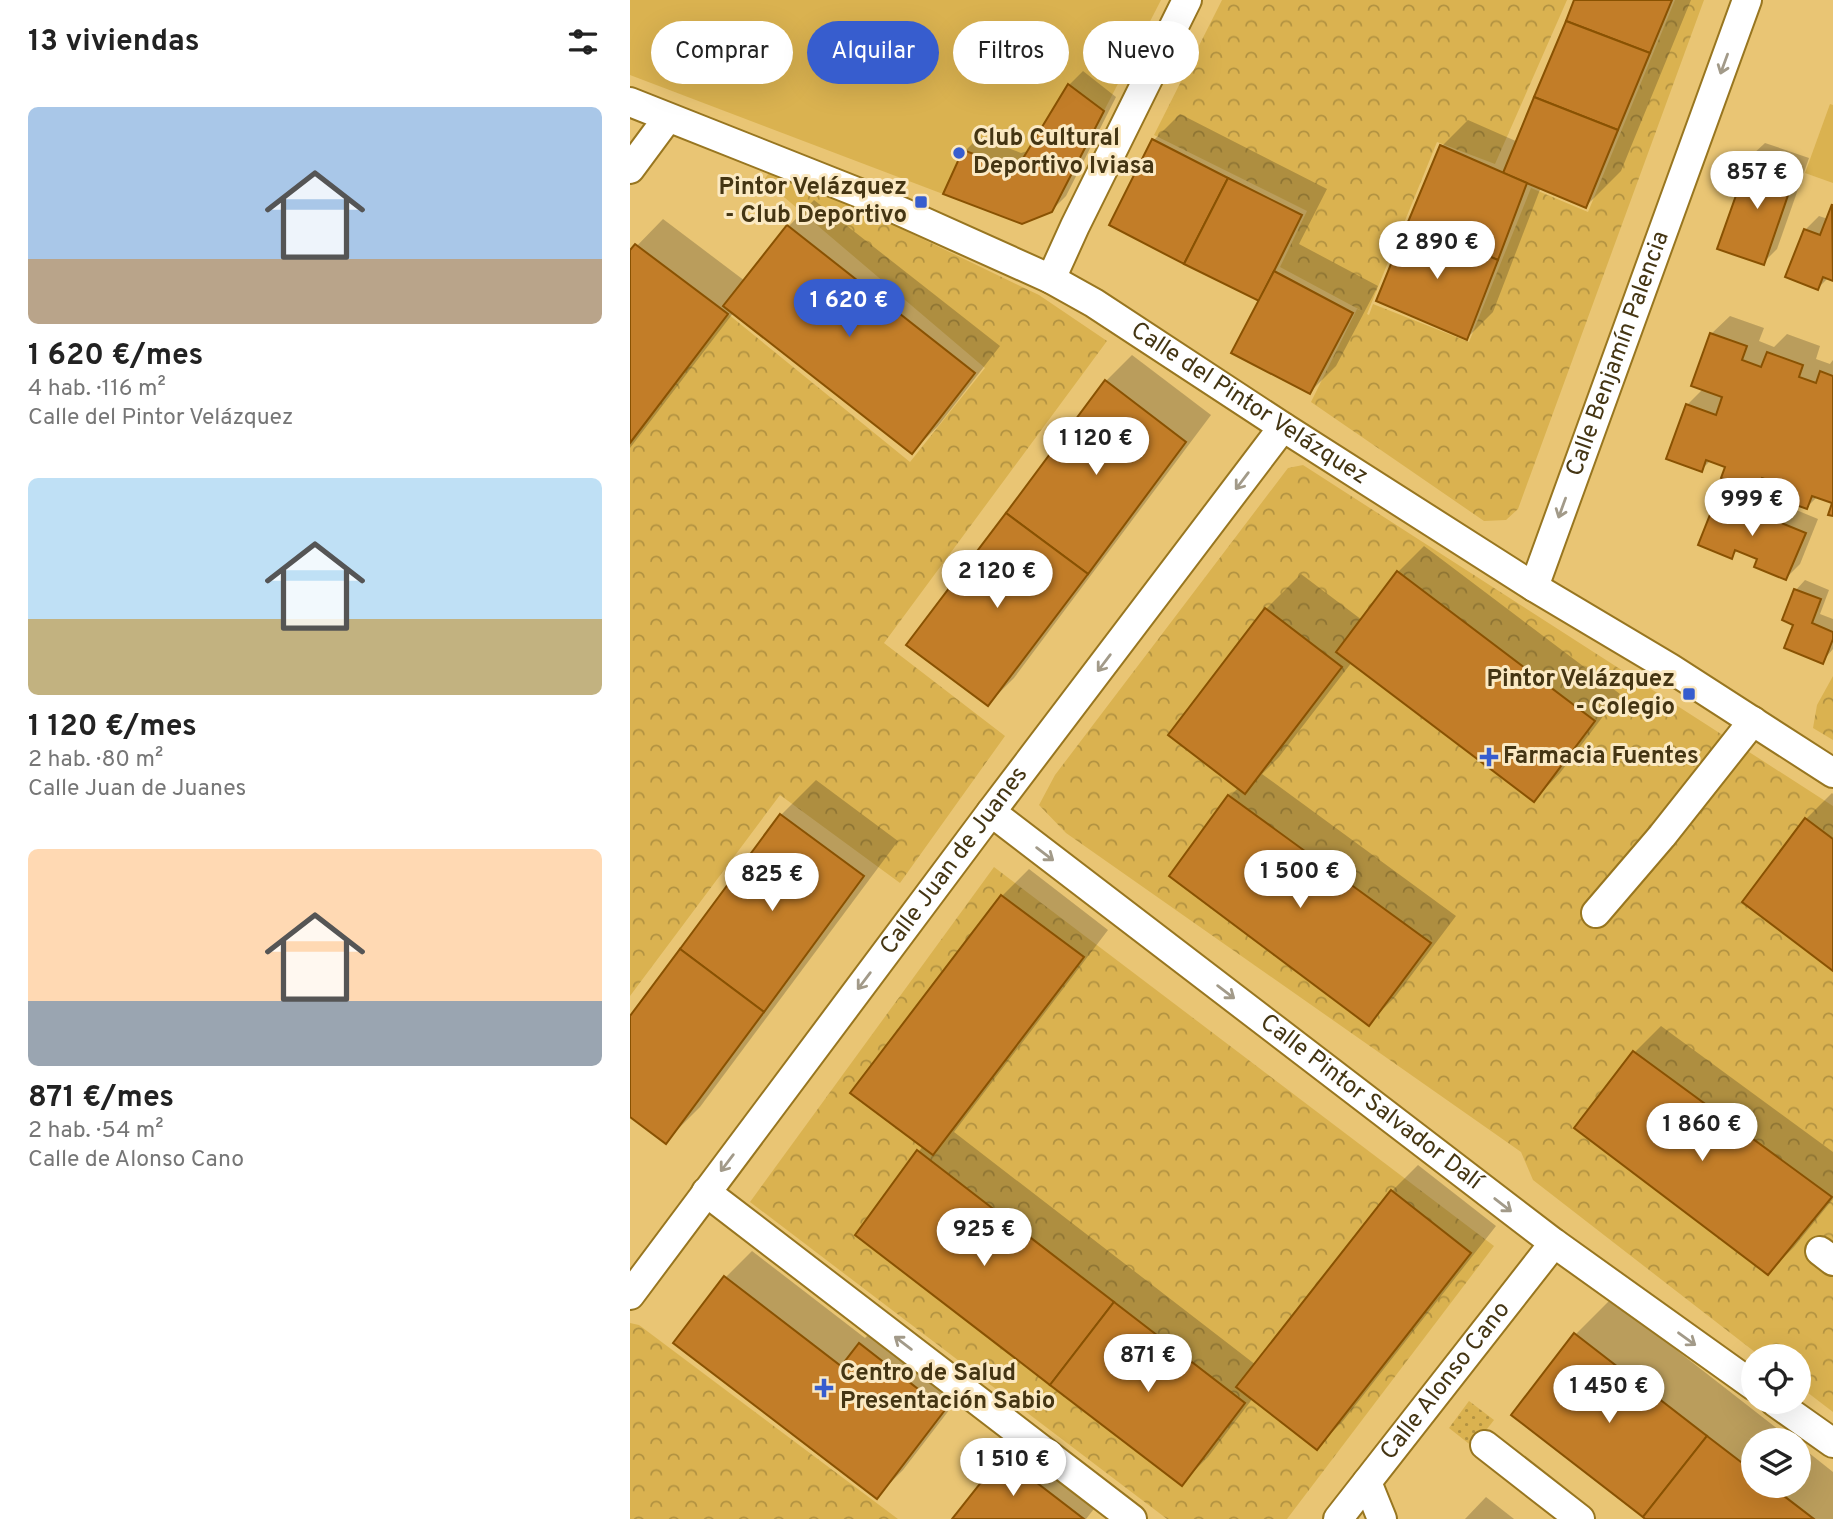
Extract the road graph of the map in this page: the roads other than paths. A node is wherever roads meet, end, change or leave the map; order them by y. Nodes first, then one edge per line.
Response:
1 (1187, 0) edge
2 (1747, 0) edge
3 (630, 103) edge
4 (667, 119) junction
5 (630, 169) edge
6 (1051, 278) junction
7 (1283, 427) junction
8 (1534, 587) junction
9 (1752, 721) junction
10 (1833, 773) edge
11 (991, 812) junction
12 (1596, 913) dead end
13 (706, 1192) junction
14 (1553, 1243) junction
15 (630, 1295) edge
16 (1741, 1377) edge
17 (1792, 1414) edge
18 (1833, 1443) edge
19 (1485, 1445) dead end
20 (1367, 1482) junction
21 (1132, 1519) edge
22 (1338, 1519) edge
23 (1382, 1519) edge
24 (1580, 1519) edge

1 - 6 street
2 -> 8 street, Calle Benjamín Palencia
3 - 4 street, Calle del Pintor Velázquez
4 - 5 street
4 - 6 street, Calle del Pintor Velázquez
6 - 7 street, Calle del Pintor Velázquez
7 - 8 street, Calle del Pintor Velázquez
7 -> 11 street, Calle Juan de Juanes
8 - 9 street, Calle del Pintor Velázquez
9 - 10 street, Calle del Pintor Velázquez
9 - 12 street
11 -> 13 street, Calle Juan de Juanes
11 -> 14 street, Calle Pintor Salvador Dalí
13 - 15 street, Calle Juan de Juanes
21 -> 13 street
14 -> 16 street, Calle Pintor Salvador Dalí
14 - 20 street, Calle Alonso Cano
17 - 18 street
19 - 24 street
20 - 22 street, Calle Alonso Cano
20 - 23 street

